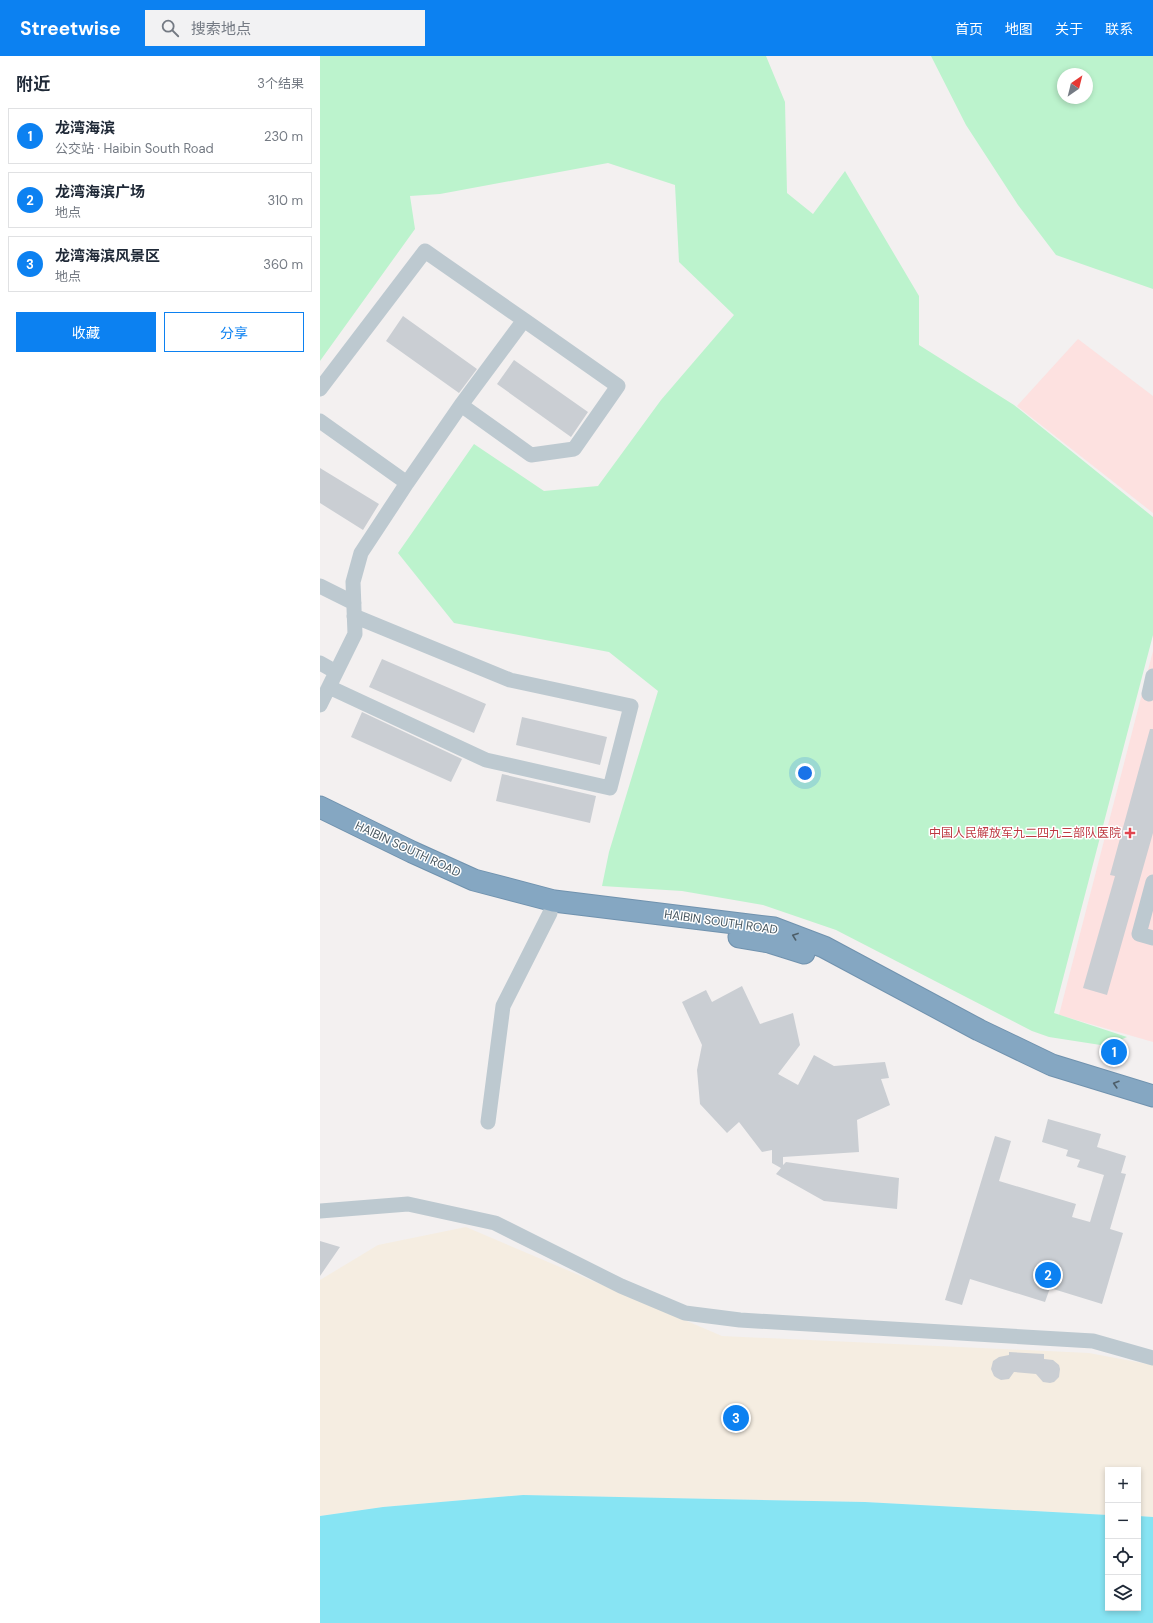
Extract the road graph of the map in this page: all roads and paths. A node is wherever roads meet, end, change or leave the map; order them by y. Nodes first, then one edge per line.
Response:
1 (524, 320) junction
2 (320, 389) edge
3 (462, 405) junction
4 (320, 421) edge
5 (408, 483) junction
6 (320, 586) edge
7 (354, 609) junction
8 (320, 664) edge
9 (336, 672) junction
10 (1153, 676) edge
11 (329, 687) junction
12 (1149, 694) dead end
13 (320, 705) edge
14 (320, 807) edge
15 (320, 822) edge
16 (1153, 882) edge
17 (550, 913) junction
18 (1153, 938) edge
19 (1153, 1096) edge
20 (1153, 1110) edge
21 (488, 1122) dead end
22 (320, 1211) edge
23 (1153, 1358) edge

1 - 2 street
1 - 3 street
1 - 3 street
3 - 5 street
4 - 5 street
5 - 7 street
6 - 7 street
7 - 9 street
7 - 11 street
8 - 9 street
9 - 11 street
10 - 12 street
11 - 13 street
19 -> 14 highway, HAIBIN SOUTH ROAD
15 - 17 highway, HAIBIN SOUTH ROAD
16 - 18 street
17 - 20 highway, HAIBIN SOUTH ROAD
17 - 21 street
22 - 23 street

